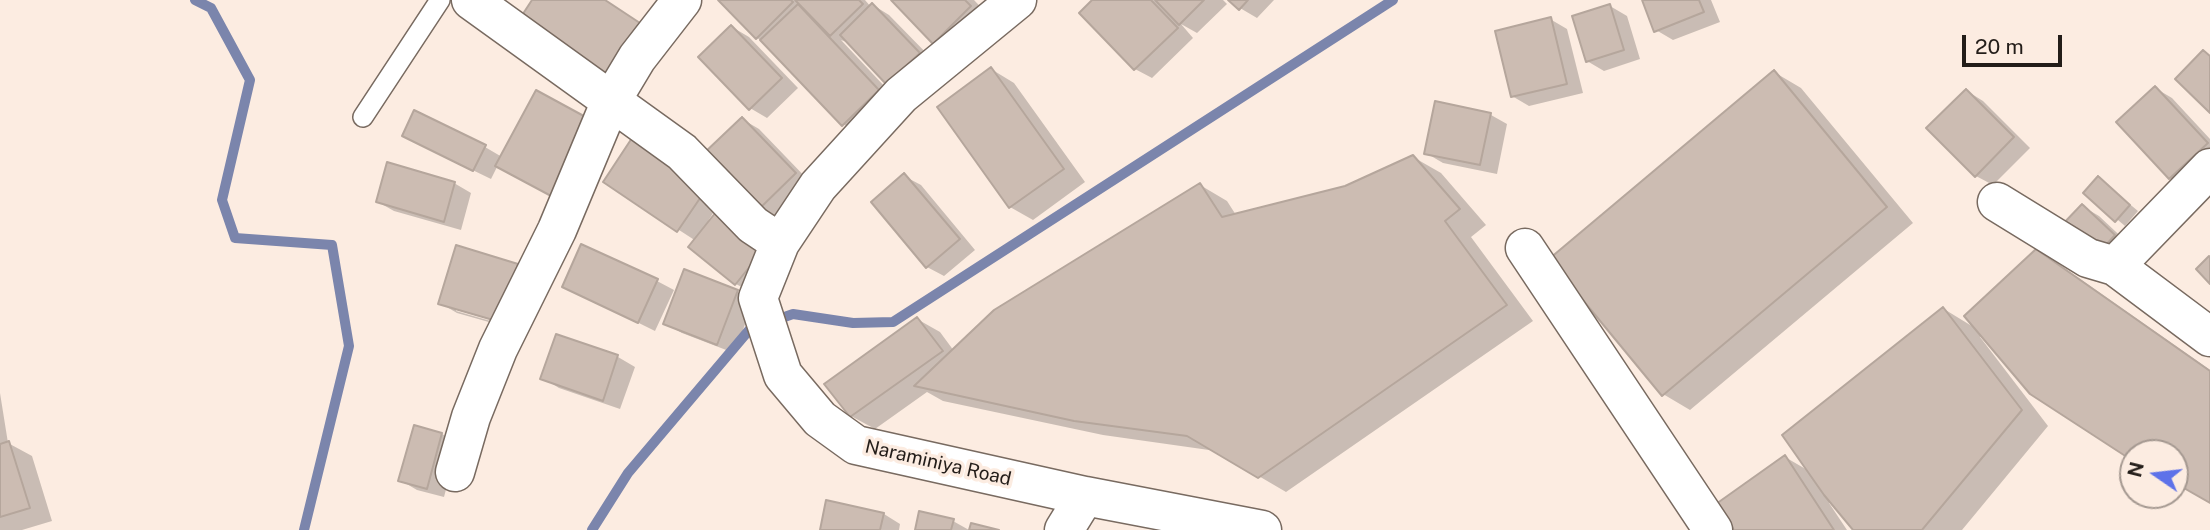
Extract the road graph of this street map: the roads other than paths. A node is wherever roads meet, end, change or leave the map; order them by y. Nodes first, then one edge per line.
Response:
1 (440, 0) edge
2 (471, 0) edge
3 (682, 0) edge
4 (1017, 0) edge
5 (610, 103) junction
6 (363, 117) dead end
7 (2210, 168) edge
8 (1997, 202) dead end
9 (780, 243) junction
10 (1525, 248) dead end
11 (2115, 266) junction
12 (2210, 337) edge
13 (454, 472) dead end
14 (1085, 496) junction
15 (1064, 530) edge
16 (1262, 530) edge
17 (1713, 530) edge

1 - 6 lane
2 - 5 street
3 - 5 street
4 - 9 street, Naraminiya Road
5 - 9 street
5 - 13 street
7 - 11 street
8 - 11 street
9 - 14 street, Naraminiya Road
10 - 17 street
11 - 12 street
14 - 15 street
14 - 16 street, Naraminiya Road

